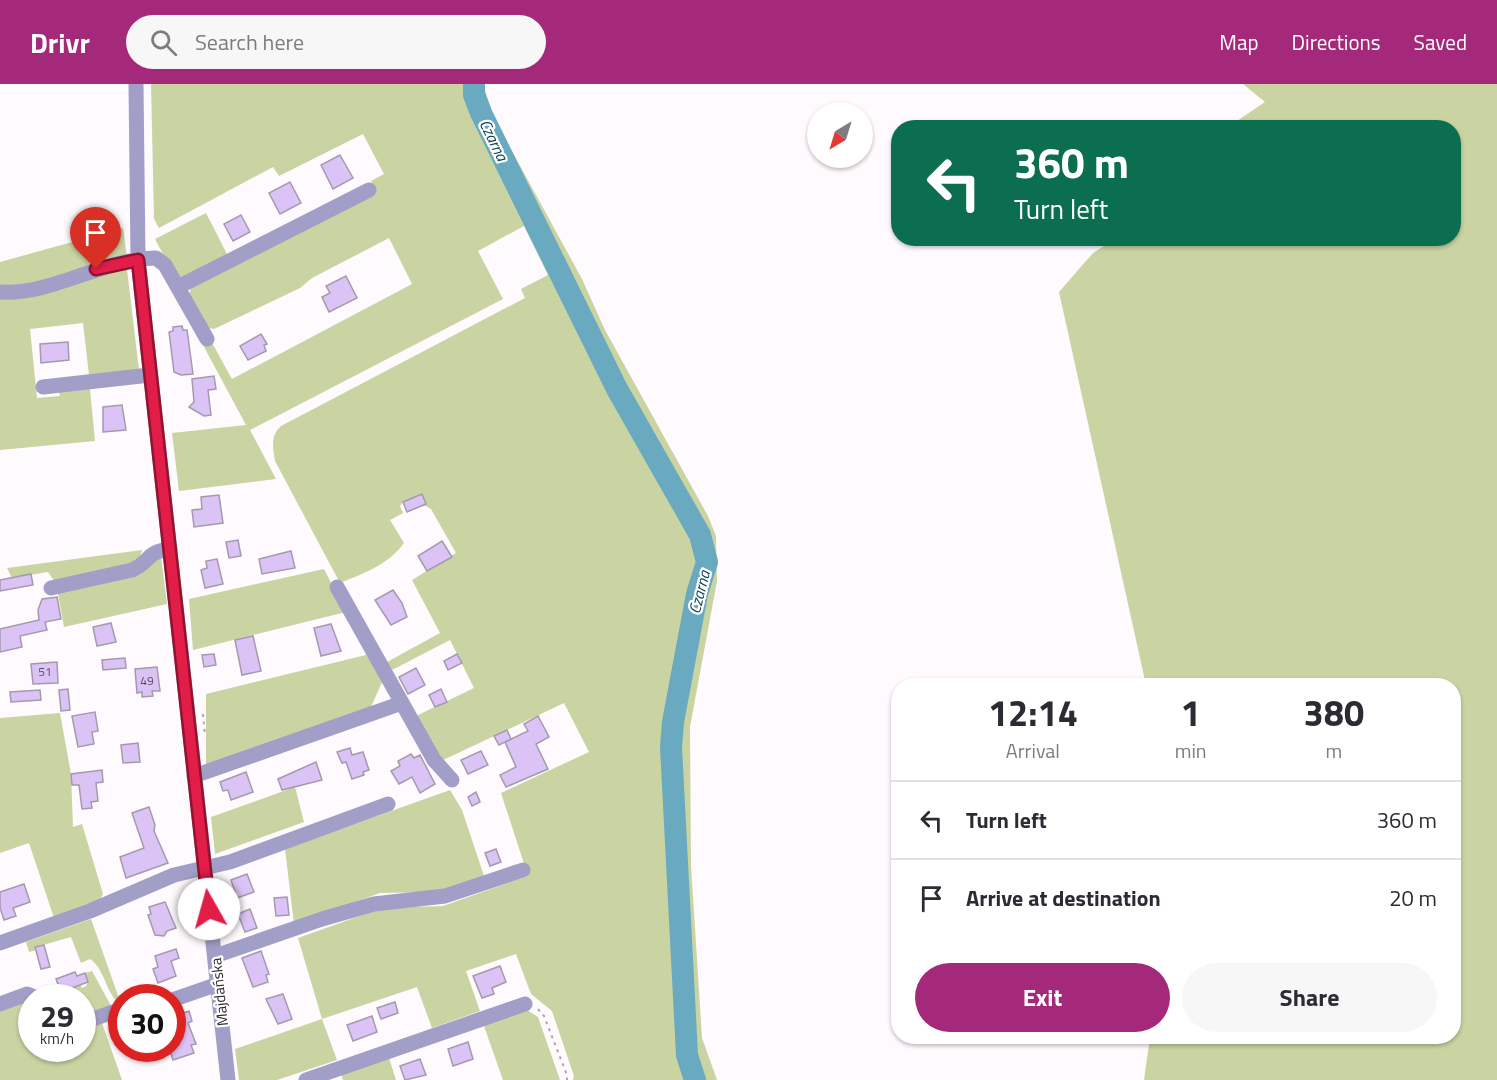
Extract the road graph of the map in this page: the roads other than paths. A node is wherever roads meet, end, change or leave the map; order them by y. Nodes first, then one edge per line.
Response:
1 (136, 84) edge
2 (369, 190) dead end
3 (138, 260) junction
4 (178, 288) junction
5 (0, 292) edge
6 (207, 339) dead end
7 (150, 375) junction
8 (43, 387) dead end
9 (170, 549) junction
10 (337, 587) dead end
11 (51, 588) dead end
12 (402, 703) junction
13 (194, 776) junction
14 (452, 780) dead end
15 (388, 804) dead end
16 (204, 868) junction
17 (523, 870) dead end
18 (0, 943) edge
19 (215, 956) junction
20 (218, 984) junction
21 (186, 995) edge
22 (18, 997) edge
23 (0, 1004) edge
24 (525, 1004) road end
25 (228, 1080) edge
26 (306, 1080) edge

1 - 3 street, Majdańska
2 - 4 street
3 - 4 street
3 - 5 street
3 - 7 street, Majdańska
4 - 6 street
7 - 8 street
7 - 9 street, Majdańska
9 - 11 street
9 - 13 street, Majdańska
10 - 12 street
12 - 13 street
12 - 14 street
13 - 16 street, Majdańska
15 - 16 street
16 - 18 street
16 - 19 street, Majdańska
17 - 19 street
19 - 20 street, Majdańska
20 - 21 street
20 - 25 street, Majdańska
22 - 23 street
24 - 26 street

